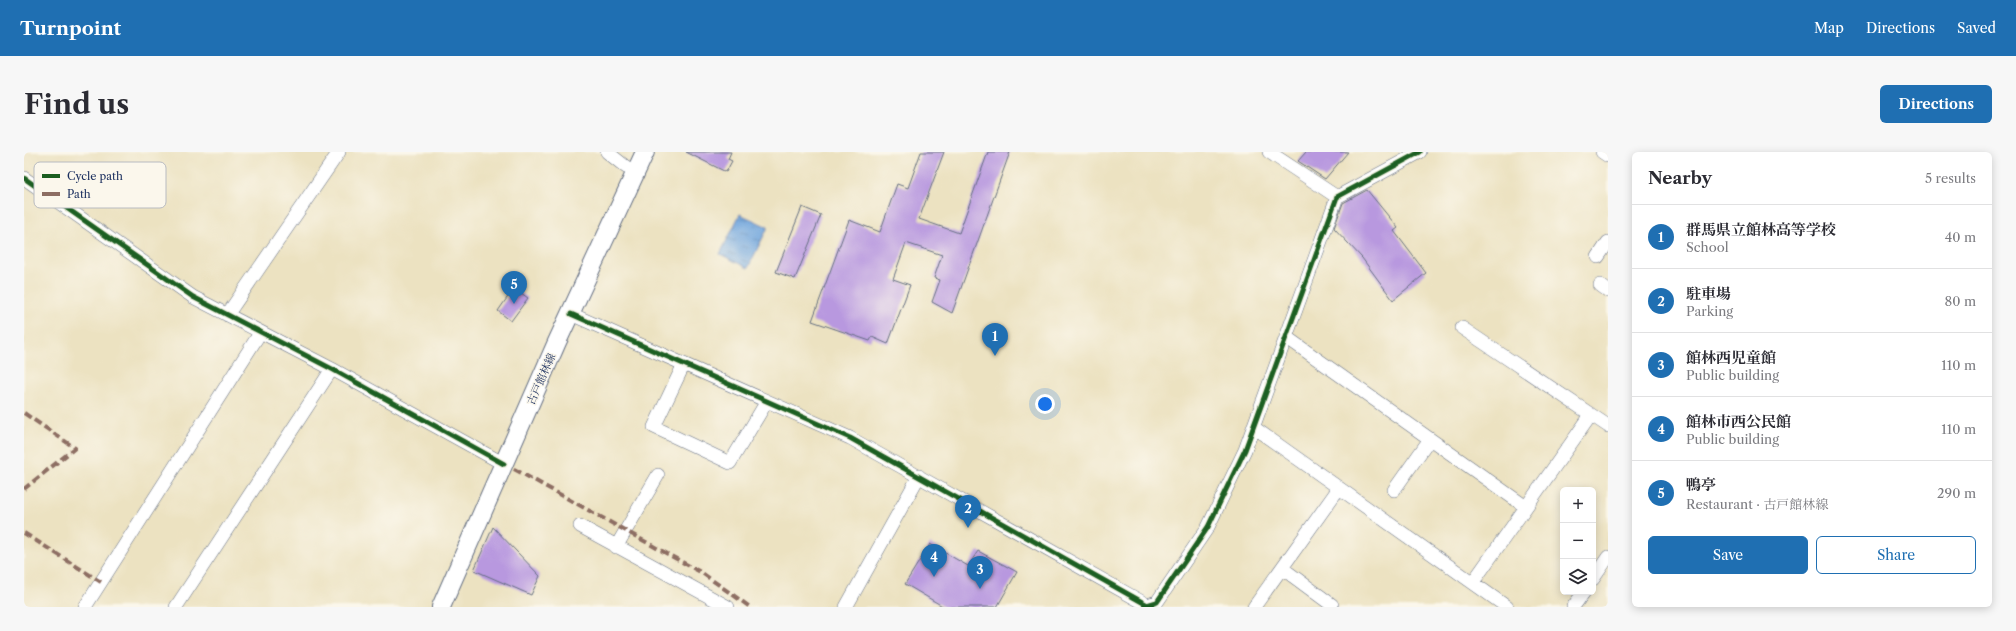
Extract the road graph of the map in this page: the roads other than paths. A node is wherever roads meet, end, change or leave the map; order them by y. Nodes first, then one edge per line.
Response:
1 (338, 152) edge
2 (607, 152) edge
3 (645, 152) edge
4 (1269, 152) edge
5 (1420, 152) edge
6 (1602, 152) edge
7 (1608, 156) edge
8 (636, 171) junction
9 (24, 178) edge
10 (34, 185) edge
11 (1337, 197) junction
12 (67, 208) edge
13 (1608, 242) edge
14 (1598, 257) dead end
15 (571, 314) junction
16 (227, 315) junction
17 (1462, 328) dead end
18 (260, 333) junction
19 (1286, 337) junction
20 (684, 364) junction
21 (332, 369) junction
22 (767, 401) junction
23 (1591, 414) junction
24 (1608, 426) edge
25 (1253, 427) junction
26 (1430, 438) junction
27 (504, 464) junction
28 (658, 475) dead end
29 (919, 476) junction
30 (1339, 488) junction
31 (1394, 490) dead end
32 (1526, 506) junction
33 (580, 526) dead end
34 (616, 547) junction
35 (1608, 557) edge
36 (1282, 568) junction
37 (1596, 575) edge
38 (1473, 582) junction
39 (1582, 595) edge
40 (1332, 605) dead end
41 (1147, 606) edge
42 (85, 607) edge
43 (176, 607) edge
44 (441, 607) edge
45 (728, 607) edge
46 (846, 607) edge
47 (1254, 607) edge
48 (1508, 607) edge
49 (1573, 607) edge

1 - 16 street
2 - 8 street
3 - 8 main road, 古戸館林線
4 - 11 street
5 - 11 street
6 - 7 street
8 - 15 main road, 古戸館林線
9 - 10 street
11 - 19 street
12 - 16 street
13 - 14 street
15 - 20 street
15 - 27 main road, 古戸館林線
16 - 18 street
17 - 23 street
18 - 21 street
18 - 42 street
19 - 25 street
19 - 26 street
20 - 22 street
20 - 22 street
21 - 27 street
21 - 43 street
22 - 29 street
23 - 24 street
23 - 32 street
25 - 30 street
25 - 41 street
26 - 31 street
26 - 32 street
27 - 44 main road, 古戸館林線
28 - 34 street
29 - 41 street
29 - 46 street
30 - 36 street
30 - 38 street
32 - 38 street
33 - 34 street
34 - 45 street
35 - 37 street
36 - 40 street
36 - 47 street
38 - 48 street
39 - 49 street

